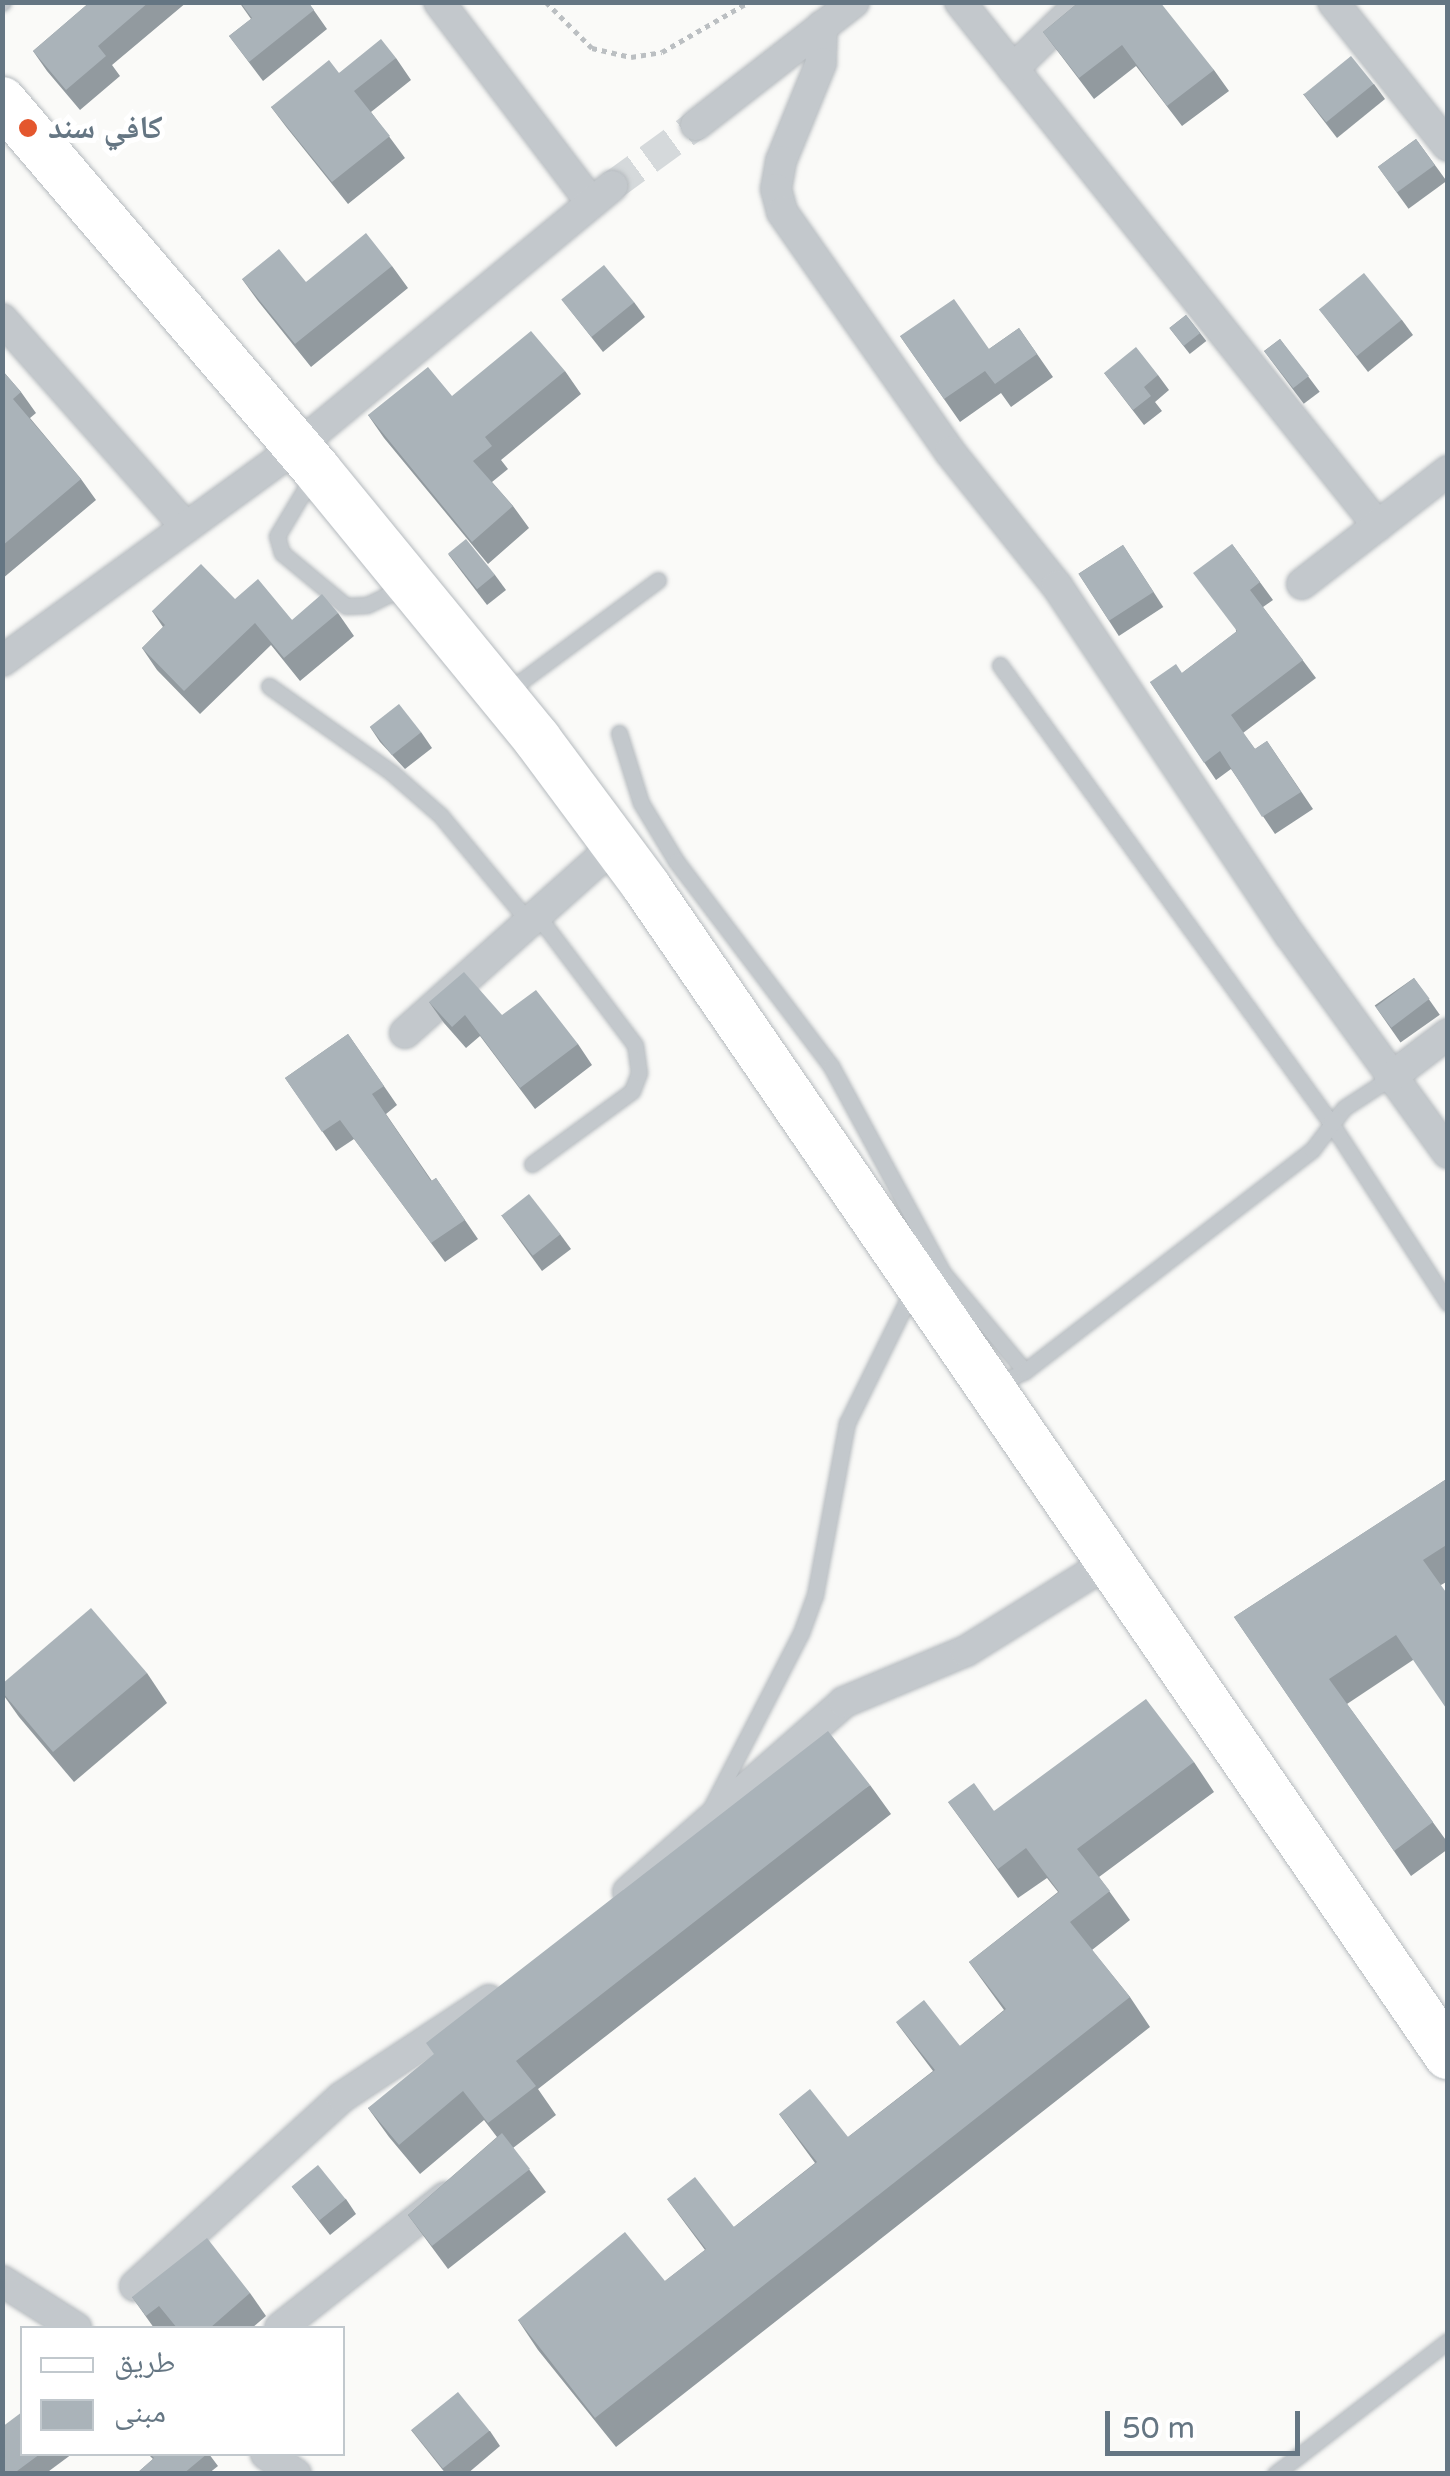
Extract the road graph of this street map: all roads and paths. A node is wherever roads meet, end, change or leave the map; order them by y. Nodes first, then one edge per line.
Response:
1 (439, 2) edge
2 (546, 2) edge
3 (749, 2) edge
4 (854, 2) edge
5 (960, 2) edge
6 (1082, 2) edge
7 (1333, 2) edge
8 (822, 26) junction
9 (1013, 69) junction
10 (2, 101) edge
11 (696, 125) tunnel mouth
12 (1448, 146) edge
13 (2, 319) edge
14 (308, 458) junction
15 (1448, 471) edge
16 (1378, 526) junction
17 (186, 527) junction
18 (658, 580) dead end
19 (409, 584) junction
20 (1302, 584) dead end
21 (2, 661) edge
22 (1000, 665) dead end
23 (269, 686) dead end
24 (501, 696) junction
25 (619, 732) dead end
26 (613, 847) junction
27 (533, 919) junction
28 (405, 1034) dead end
29 (1448, 1034) edge
30 (1390, 1078) junction
31 (1332, 1123) junction
32 (1448, 1153) edge
33 (532, 1164) dead end
34 (916, 1284) junction
35 (1448, 1302) edge
36 (1007, 1379) junction
37 (1109, 1562) junction
38 (706, 1817) junction
39 (606, 1913) edge
40 (520, 1980) edge
41 (1448, 2055) edge
42 (475, 2173) edge
43 (2, 2280) edge
44 (135, 2286) dead end
45 (73, 2326) edge
46 (283, 2326) edge
47 (1448, 2340) edge
48 (269, 2456) edge
49 (296, 2474) edge
50 (1275, 2474) edge

1 - 14 street
2 - 3 path
4 - 8 street
5 - 9 street
6 - 9 street
7 - 12 street
8 - 11 street
8 - 30 street
9 - 16 street
10 - 14 main road
13 - 17 street
14 - 17 street
14 - 19 main road
14 - 19 lane
15 - 16 street
16 - 20 street
17 - 21 street
18 - 24 lane
19 - 24 main road
22 - 31 lane
23 - 27 lane
24 - 26 main road
25 - 36 lane
26 - 27 street
26 - 34 main road
27 - 28 street
27 - 33 lane
29 - 30 street
30 - 31 lane
30 - 32 street
31 - 35 lane
31 - 36 lane
34 - 36 main road
34 - 38 lane
36 - 37 main road
37 - 38 street
37 - 41 main road
38 - 39 street
40 - 44 street
42 - 46 street
43 - 45 street
47 - 50 lane
48 - 49 street

